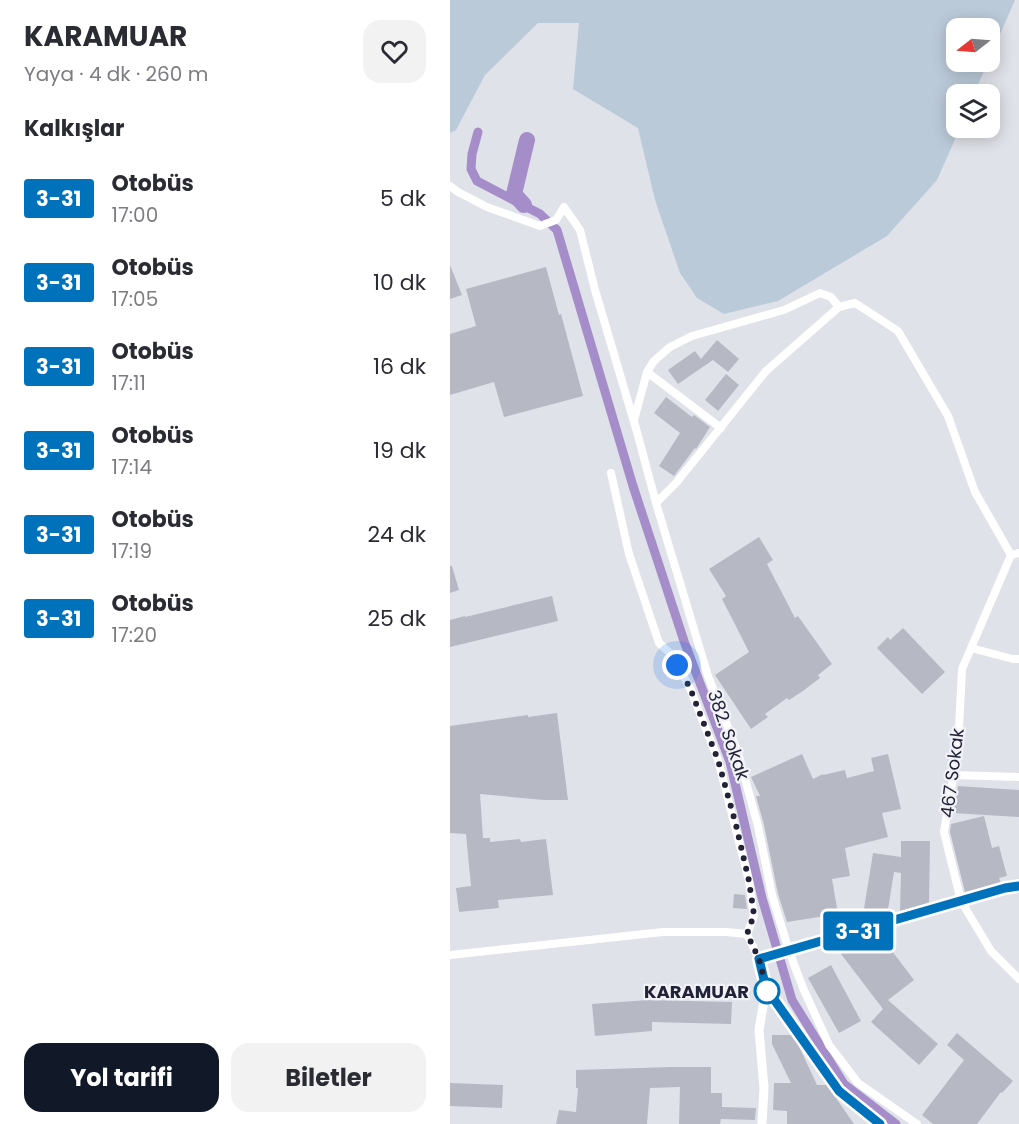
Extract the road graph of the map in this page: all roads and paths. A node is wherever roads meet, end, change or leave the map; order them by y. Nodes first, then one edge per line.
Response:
1 (450, 186) edge
2 (839, 307) junction
3 (647, 372) junction
4 (634, 421) junction
5 (721, 428) junction
6 (611, 473) dead end
7 (656, 503) junction
8 (1015, 554) edge
9 (971, 648) junction
10 (1019, 658) edge
11 (954, 775) junction
12 (1019, 777) edge
13 (1019, 886) edge
14 (961, 902) junction
15 (747, 934) junction
16 (789, 951) junction
17 (450, 955) edge
18 (759, 959) junction
19 (1019, 979) edge
20 (766, 988) junction
21 (762, 1124) edge
22 (880, 1124) edge
23 (917, 1124) edge

1 - 4 street, 382. Sokak
2 - 3 street, 467 Sokak
2 - 5 street
2 - 8 street, 467 Sokak
3 - 4 street
3 - 5 street
4 - 7 street, 382. Sokak
5 - 7 street
6 - 15 street
7 - 16 street, 382. Sokak
8 - 9 street, 467 Sokak
9 - 10 street
9 - 11 street, 467 Sokak
11 - 12 street
11 - 14 street, 467 Sokak
13 - 14 street
14 - 16 street
14 - 19 street, 467 Sokak
15 - 17 street
15 - 18 street
16 - 18 street
16 - 23 street, 382. Sokak
18 - 20 street
20 - 21 street
20 - 22 street

